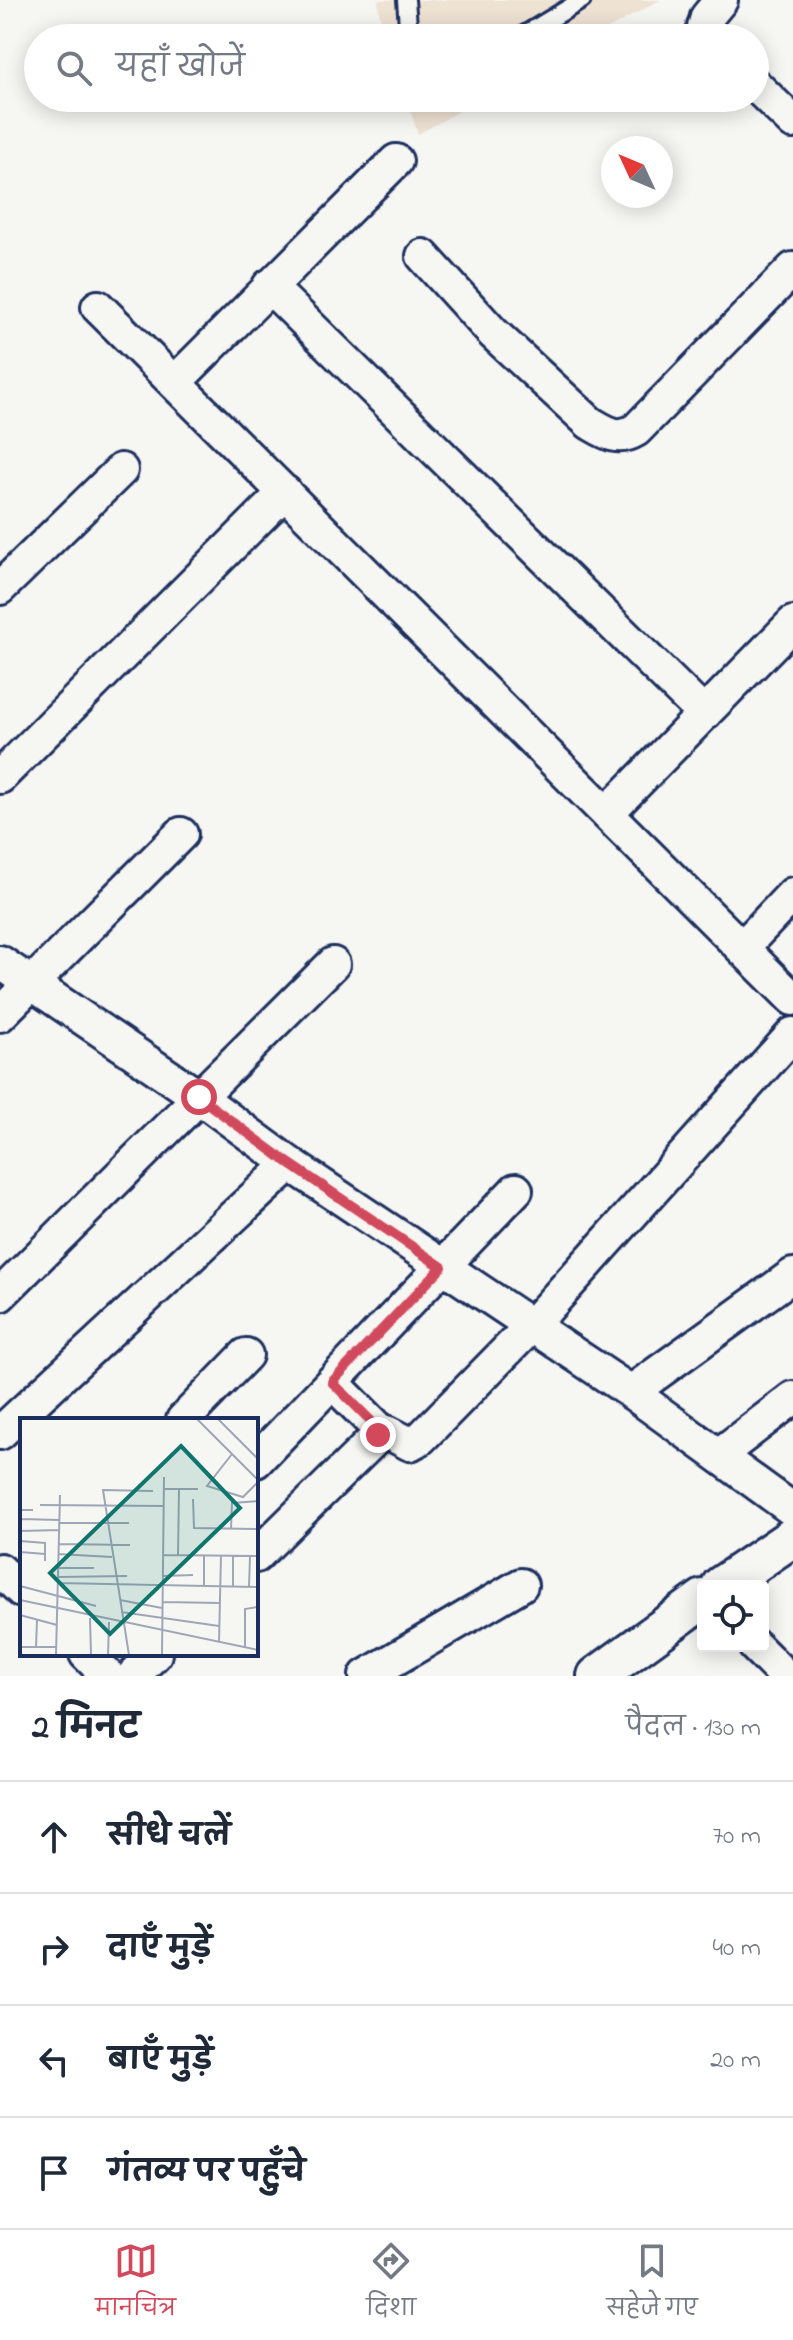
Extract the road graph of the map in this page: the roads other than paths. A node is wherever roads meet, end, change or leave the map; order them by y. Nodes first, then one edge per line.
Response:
1 (406, 0) edge
2 (582, 0) edge
3 (721, 0) edge
4 (408, 24) edge
5 (542, 24) edge
6 (705, 24) edge
7 (769, 99) edge
8 (793, 122) edge
9 (396, 161) dead end
10 (423, 256) dead end
11 (793, 269) edge
12 (269, 286) junction
13 (98, 307) dead end
14 (175, 382) junction
15 (121, 470) dead end
16 (285, 492) junction
17 (0, 588) edge
18 (793, 623) edge
19 (704, 714) junction
20 (0, 777) edge
21 (607, 813) junction
22 (181, 834) dead end
23 (793, 894) edge
24 (743, 947) junction
25 (0, 962) edge
26 (333, 964) dead end
27 (30, 984) junction
28 (793, 999) edge
29 (0, 1015) edge
30 (793, 1034) edge
31 (199, 1097) junction
32 (290, 1164) junction
33 (516, 1190) dead end
34 (442, 1267) junction
35 (793, 1275) edge
36 (0, 1295) edge
37 (532, 1325) junction
38 (246, 1355) dead end
39 (332, 1382) junction
40 (631, 1392) junction
41 (793, 1398) edge
42 (185, 1418) edge
43 (382, 1432) junction
44 (0, 1433) edge
45 (719, 1455) junction
46 (258, 1459) edge
47 (793, 1510) edge
48 (793, 1537) edge
49 (258, 1554) edge
50 (730, 1580) edge
51 (521, 1585) dead end
52 (697, 1603) edge
53 (761, 1652) edge
54 (88, 1656) edge
55 (153, 1656) edge
56 (108, 1676) edge
57 (133, 1676) edge
58 (366, 1676) edge
59 (597, 1676) edge
60 (785, 1676) edge

1 - 4 lane
2 - 5 lane
3 - 6 street
7 - 8 street
9 - 12 street
10 - 11 street
12 - 14 street
12 - 19 street
13 - 14 street
14 - 16 street
15 - 17 street
16 - 20 street
16 - 21 street
18 - 19 street
19 - 21 street
21 - 24 street
22 - 27 street
23 - 24 street
24 - 28 street
25 - 27 street
26 - 31 street
27 - 29 street
27 - 31 street
30 - 37 street
31 - 32 street
31 - 36 street
32 - 34 street
32 - 44 street
33 - 34 street
34 - 37 street
34 - 39 street
35 - 40 street
37 - 40 street
37 - 43 street
38 - 42 street
39 - 43 street
39 - 46 street
40 - 45 street
41 - 45 street
43 - 49 street
45 - 47 street
48 - 50 street
51 - 58 street
52 - 59 street
53 - 60 street
54 - 56 street
55 - 57 street

